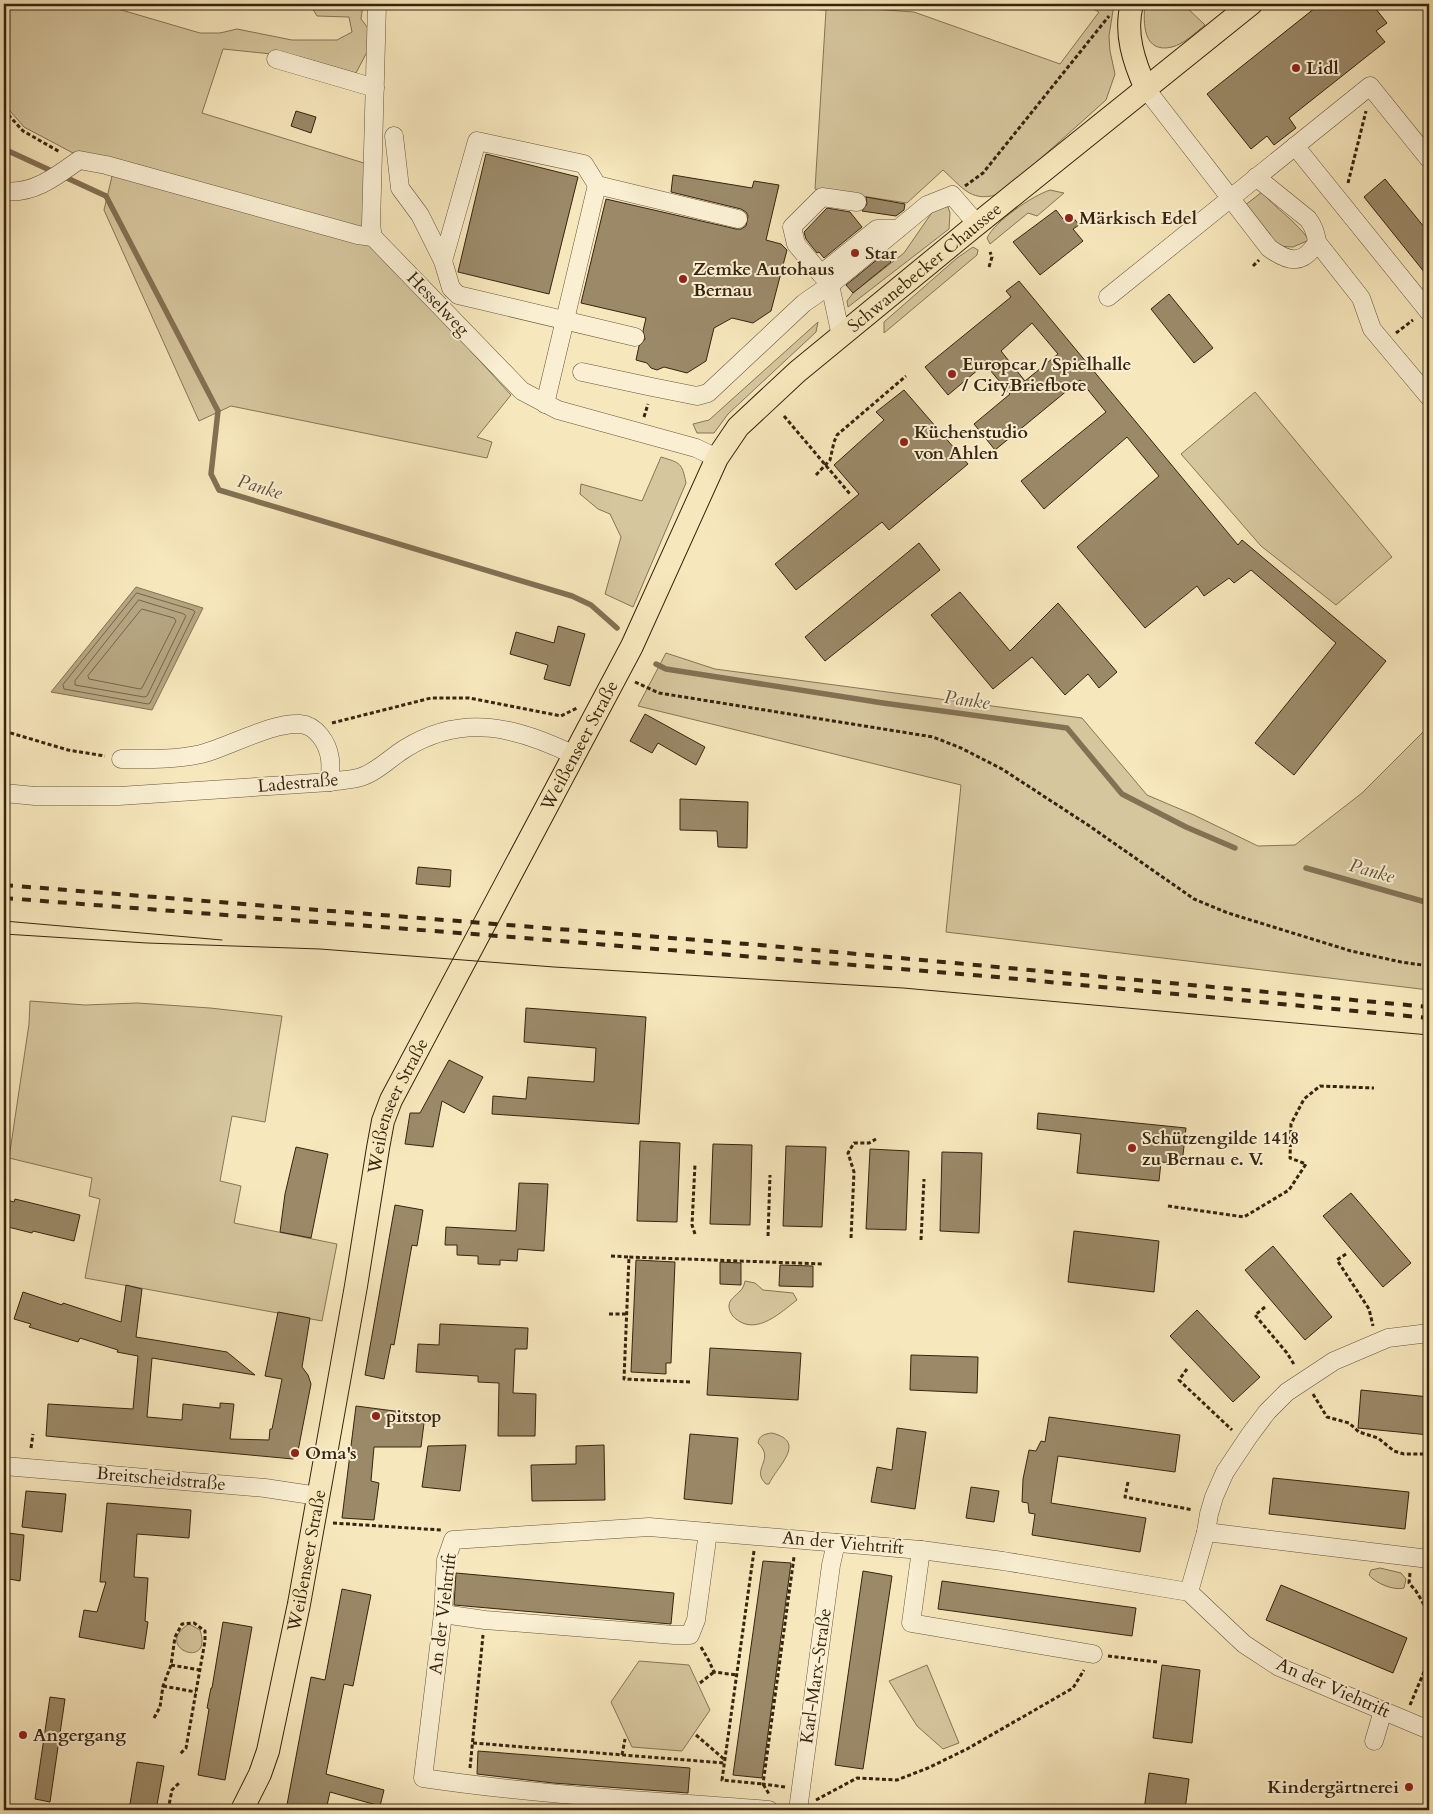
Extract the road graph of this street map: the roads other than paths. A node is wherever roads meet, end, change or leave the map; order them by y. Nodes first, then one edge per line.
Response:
1 (377, 4) edge
2 (1251, 4) edge
3 (1122, 8) edge
4 (276, 59) dead end
5 (375, 88) junction
6 (1146, 89) junction
7 (394, 136) dead end
8 (1295, 146) junction
9 (1429, 159) edge
10 (1256, 177) junction
11 (597, 185) junction
12 (4, 191) edge
13 (1230, 198) junction
14 (857, 202) dead end
15 (738, 219) dead end
16 (977, 224) junction
17 (373, 237) junction
18 (1317, 242) junction
19 (443, 261) junction
20 (825, 280) junction
21 (1108, 297) dead end
22 (1428, 310) edge
23 (565, 320) junction
24 (841, 336) junction
25 (635, 337) dead end
26 (582, 372) dead end
27 (1429, 397) edge
28 (545, 404) junction
29 (717, 458) junction
30 (574, 755) junction
31 (121, 759) road end
32 (330, 782) junction
33 (4, 793) edge
34 (1429, 1333) edge
35 (4, 1466) edge
36 (318, 1496) junction
37 (708, 1532) junction
38 (1206, 1532) junction
39 (836, 1542) junction
40 (920, 1550) junction
41 (1421, 1558) edge
42 (1189, 1592) junction
43 (443, 1614) junction
44 (1093, 1654) road end
45 (1383, 1711) junction
46 (1429, 1730) edge
47 (1374, 1741) dead end
48 (765, 1805) edge
49 (242, 1810) edge
50 (795, 1810) edge

1 - 5 street
2 - 6 main road, Schwanebecker Chaussee
3 - 6 main road
4 - 5 street
5 - 17 street
6 - 13 street
6 - 16 main road, Schwanebecker Chaussee
7 - 19 street
8 - 9 street
8 - 10 street
8 - 22 street
10 - 13 street
10 - 18 street
11 - 15 street
11 - 19 street
11 - 23 street
12 - 17 street
13 - 18 street
13 - 21 street
14 - 20 street
16 - 20 street
16 - 24 main road, Schwanebecker Chaussee
17 - 28 street, Hesselweg
18 - 27 street
19 - 23 street
20 - 24 street
20 - 26 street
23 - 25 street
23 - 28 street
24 - 29 main road, Schwanebecker Chaussee
28 - 29 street, Hesselweg
29 - 30 main road, Weißenseer Straße
30 - 32 street, Ladestraße
30 - 36 main road, Weißenseer Straße
31 - 32 street
32 - 33 street, Ladestraße
34 - 38 street
35 - 36 street, Breitscheidstraße
36 - 49 main road, Weißenseer Straße
37 - 39 street, An der Viehtrift
37 - 43 street, An der Viehtrift
37 - 43 street
38 - 41 street
38 - 42 street
39 - 40 street, An der Viehtrift
39 - 50 street, Karl-Marx-Straße
40 - 42 street, An der Viehtrift
40 - 44 street
42 - 45 street, An der Viehtrift
43 - 48 street, An der Viehtrift
45 - 46 street, An der Viehtrift
45 - 47 street

